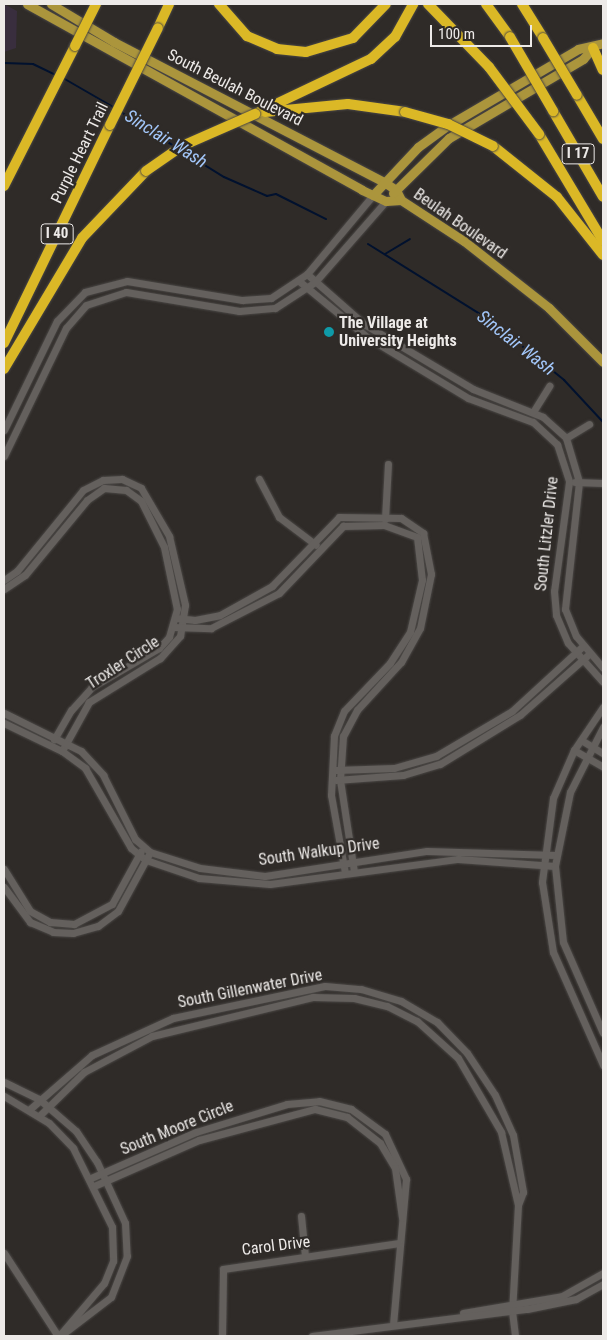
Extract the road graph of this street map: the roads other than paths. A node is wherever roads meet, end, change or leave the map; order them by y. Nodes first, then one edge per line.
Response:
1 (28, 4) edge
2 (52, 4) edge
3 (89, 4) edge
4 (96, 4) edge
5 (170, 4) edge
6 (219, 4) edge
7 (386, 4) edge
8 (413, 4) edge
9 (428, 4) edge
10 (486, 4) edge
11 (522, 4) edge
12 (603, 43) edge
13 (75, 46) junction
14 (593, 48) junction
15 (603, 70) edge
16 (200, 100) joint
17 (255, 114) junction
18 (603, 139) edge
19 (384, 182) junction
20 (4, 186) edge
21 (396, 190) junction
22 (373, 195) junction
23 (603, 198) edge
24 (401, 200) junction
25 (386, 201) junction
26 (603, 241) edge
27 (603, 255) edge
28 (307, 274) junction
29 (299, 281) junction
30 (315, 282) junction
31 (307, 289) junction
32 (4, 343) edge
33 (603, 362) edge
34 (4, 369) edge
35 (549, 386) dead end
36 (533, 412) junction
37 (589, 424) dead end
38 (4, 430) edge
39 (566, 438) junction
40 (4, 456) edge
41 (388, 464) dead end
42 (259, 479) dead end
43 (569, 482) junction
44 (579, 482) junction
45 (603, 483) edge
46 (385, 516) junction
47 (384, 525) junction
48 (313, 544) junction
49 (320, 549) junction
50 (4, 580) edge
51 (4, 589) edge
52 (176, 618) junction
53 (184, 619) junction
54 (174, 627) junction
55 (182, 629) junction
56 (583, 646) junction
57 (576, 653) junction
58 (590, 654) junction
59 (582, 661) junction
60 (603, 668) edge
61 (603, 682) edge
62 (603, 707) edge
63 (4, 713) edge
64 (4, 723) edge
65 (603, 727) edge
66 (56, 736) junction
67 (580, 740) junction
68 (66, 741) junction
69 (52, 745) junction
70 (592, 746) junction
71 (574, 750) junction
72 (62, 751) junction
73 (603, 753) edge
74 (586, 757) junction
75 (603, 767) edge
76 (331, 770) junction
77 (340, 770) junction
78 (331, 780) junction
79 (340, 780) junction
80 (143, 846) junction
81 (150, 852) junction
82 (139, 854) junction
83 (543, 854) junction
84 (555, 855) junction
85 (146, 860) junction
86 (352, 862) junction
87 (343, 863) junction
88 (542, 865) junction
89 (555, 866) junction
90 (4, 869) edge
91 (354, 872) junction
92 (345, 873) junction
93 (4, 887) edge
94 (411, 1006) junction
95 (406, 1015) junction
96 (603, 1033) edge
97 (603, 1064) edge
98 (4, 1082) edge
99 (4, 1096) edge
100 (39, 1099) junction
101 (47, 1106) junction
102 (30, 1109) junction
103 (39, 1116) junction
104 (102, 1173) junction
105 (91, 1178) junction
106 (106, 1181) junction
107 (94, 1186) junction
108 (518, 1205) junction
109 (301, 1216) dead end
110 (402, 1218) junction
111 (399, 1243) junction
112 (4, 1253) edge
113 (305, 1256) junction
114 (603, 1273) edge
115 (603, 1284) edge
116 (512, 1302) junction
117 (512, 1311) junction
118 (458, 1315) junction
119 (393, 1324) junction
120 (59, 1336) edge
121 (222, 1336) edge
122 (312, 1336) edge
123 (515, 1336) edge

1 - 16 main road, South Beulah Boulevard
2 - 19 main road, South Beulah Boulevard
3 - 13 highway, bridge
4 - 13 highway, bridge
5 - 32 highway, Purple Heart Trail / I 40, bridge
6 - 7 highway
8 - 17 highway
9 - 26 highway, bridge
10 - 23 highway, I 17, bridge
11 - 18 highway, I 17, bridge
12 - 14 main road
13 - 20 highway
14 - 15 highway
14 - 19 main road
14 - 21 main road
16 - 22 main road, Beulah Boulevard
17 - 27 highway, bridge
17 - 34 highway, bridge
19 - 21 main road, South Beulah Boulevard
19 - 22 main road
21 - 24 main road, South Beulah Boulevard
21 - 25 main road
22 - 25 main road, Beulah Boulevard
22 - 28 street
24 - 25 main road, Beulah Boulevard
24 - 33 main road, Beulah Boulevard
25 - 30 street
28 - 29 street
28 - 30 street
29 - 31 street, South Litzler Drive
29 - 38 street
30 - 31 street
30 - 36 street
31 - 40 street
31 - 43 street, South Litzler Drive
35 - 36 street
36 - 39 street
37 - 39 street
39 - 44 street, South Litzler Drive
41 - 46 street
42 - 48 street
43 - 44 street
43 - 57 street, South Litzler Drive
44 - 45 street
44 - 56 street, South Litzler Drive
46 - 47 street
46 - 48 street
46 - 77 street
47 - 49 street
47 - 76 street
48 - 49 street
48 - 53 street
49 - 55 street
50 - 53 street, Troxler Circle
51 - 52 street, Troxler Circle
52 - 53 street
52 - 54 street, Troxler Circle
53 - 55 street, Troxler Circle
54 - 55 street
54 - 66 street, Troxler Circle
55 - 68 street, Troxler Circle
56 - 57 street
56 - 58 street, South Litzler Drive
57 - 59 street, South Litzler Drive
57 - 77 street
58 - 59 street
58 - 60 street, South Litzler Drive
59 - 61 street, South Litzler Drive
59 - 79 street
62 - 67 street
63 - 66 street, South Walkup Drive
64 - 69 street, South Walkup Drive
65 - 70 street
66 - 68 street, South Walkup Drive
66 - 69 street, Troxler Circle
67 - 70 street
67 - 71 street
68 - 72 street, Troxler Circle
68 - 80 street, South Walkup Drive
69 - 72 street, South Walkup Drive
70 - 73 street
70 - 74 street
71 - 74 street
71 - 83 street
72 - 82 street, South Walkup Drive
74 - 75 street
74 - 84 street
76 - 77 street
76 - 78 street
77 - 79 street
78 - 79 street
78 - 87 street
79 - 86 street
80 - 81 street, South Walkup Drive
80 - 82 street
81 - 85 street
81 - 87 street, South Walkup Drive
82 - 85 street, South Walkup Drive
82 - 90 street
83 - 84 street, South Walkup Drive
83 - 86 street, South Walkup Drive
83 - 88 street
84 - 89 street
85 - 92 street, South Walkup Drive
85 - 93 street
86 - 87 street, South Walkup Drive
86 - 91 street
87 - 92 street
88 - 89 street, South Walkup Drive
88 - 91 street, South Walkup Drive
88 - 97 street
89 - 96 street
91 - 92 street, South Walkup Drive
94 - 95 street
94 - 100 street, South Gillenwater Drive
94 - 108 street, South Gillenwater Drive
95 - 101 street, South Gillenwater Drive
95 - 108 street, South Gillenwater Drive
98 - 100 street
99 - 102 street
100 - 101 street
100 - 102 street, South Gillenwater Drive
101 - 103 street, South Gillenwater Drive
101 - 104 street
102 - 103 street
103 - 105 street
104 - 105 street, South Moore Circle
104 - 106 street
104 - 110 street, South Moore Circle
105 - 107 street
106 - 107 street, South Moore Circle
106 - 110 street, South Moore Circle
106 - 120 street
107 - 120 street
108 - 116 street, South Gillenwater Drive
109 - 113 street
110 - 111 street, South Moore Circle
111 - 113 street, Carol Drive
111 - 119 street, South Moore Circle
112 - 120 street
113 - 121 street, Carol Drive
114 - 116 street
115 - 117 street
116 - 117 street, South Gillenwater Drive
116 - 118 street
117 - 118 street
117 - 123 street, South Gillenwater Drive
118 - 119 street
119 - 122 street

